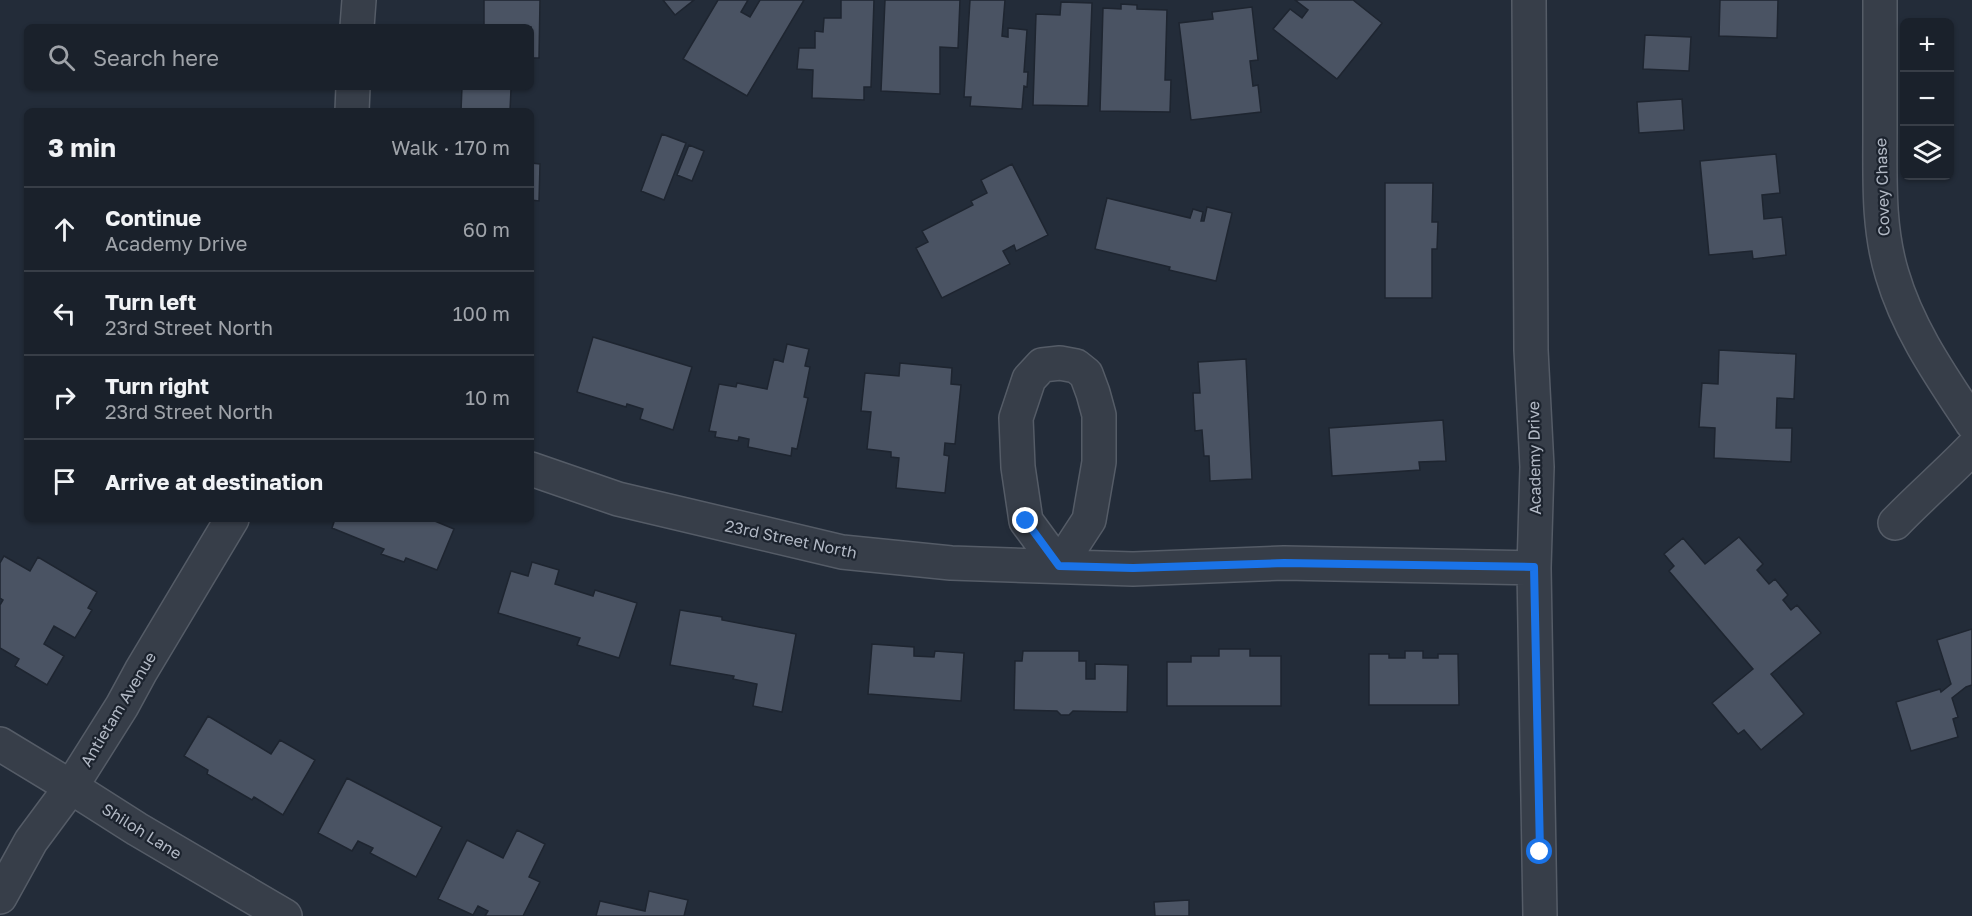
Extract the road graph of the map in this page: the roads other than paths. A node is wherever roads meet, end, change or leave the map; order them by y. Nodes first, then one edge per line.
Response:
1 (359, 0) edge
2 (1529, 0) edge
3 (1880, 0) edge
4 (357, 24) edge
5 (353, 90) edge
6 (352, 108) edge
7 (1972, 423) edge
8 (1972, 448) edge
9 (534, 471) edge
10 (230, 522) edge
11 (1895, 523) dead end
12 (1059, 566) junction
13 (1534, 567) junction
14 (0, 744) edge
15 (71, 787) junction
16 (0, 897) edge
17 (285, 916) edge
18 (1540, 916) edge

1 - 4 street
2 - 13 street, Academy Drive
3 - 7 street, Covey Chase
5 - 6 street
8 - 11 street
9 - 12 street, 23rd Street North
10 - 15 street, Antietam Avenue
12 - 12 street
12 - 13 street, 23rd Street North
13 - 18 street, Academy Drive
14 - 15 street, Shiloh Lane
15 - 16 street, Antietam Avenue
15 - 17 street, Shiloh Lane

